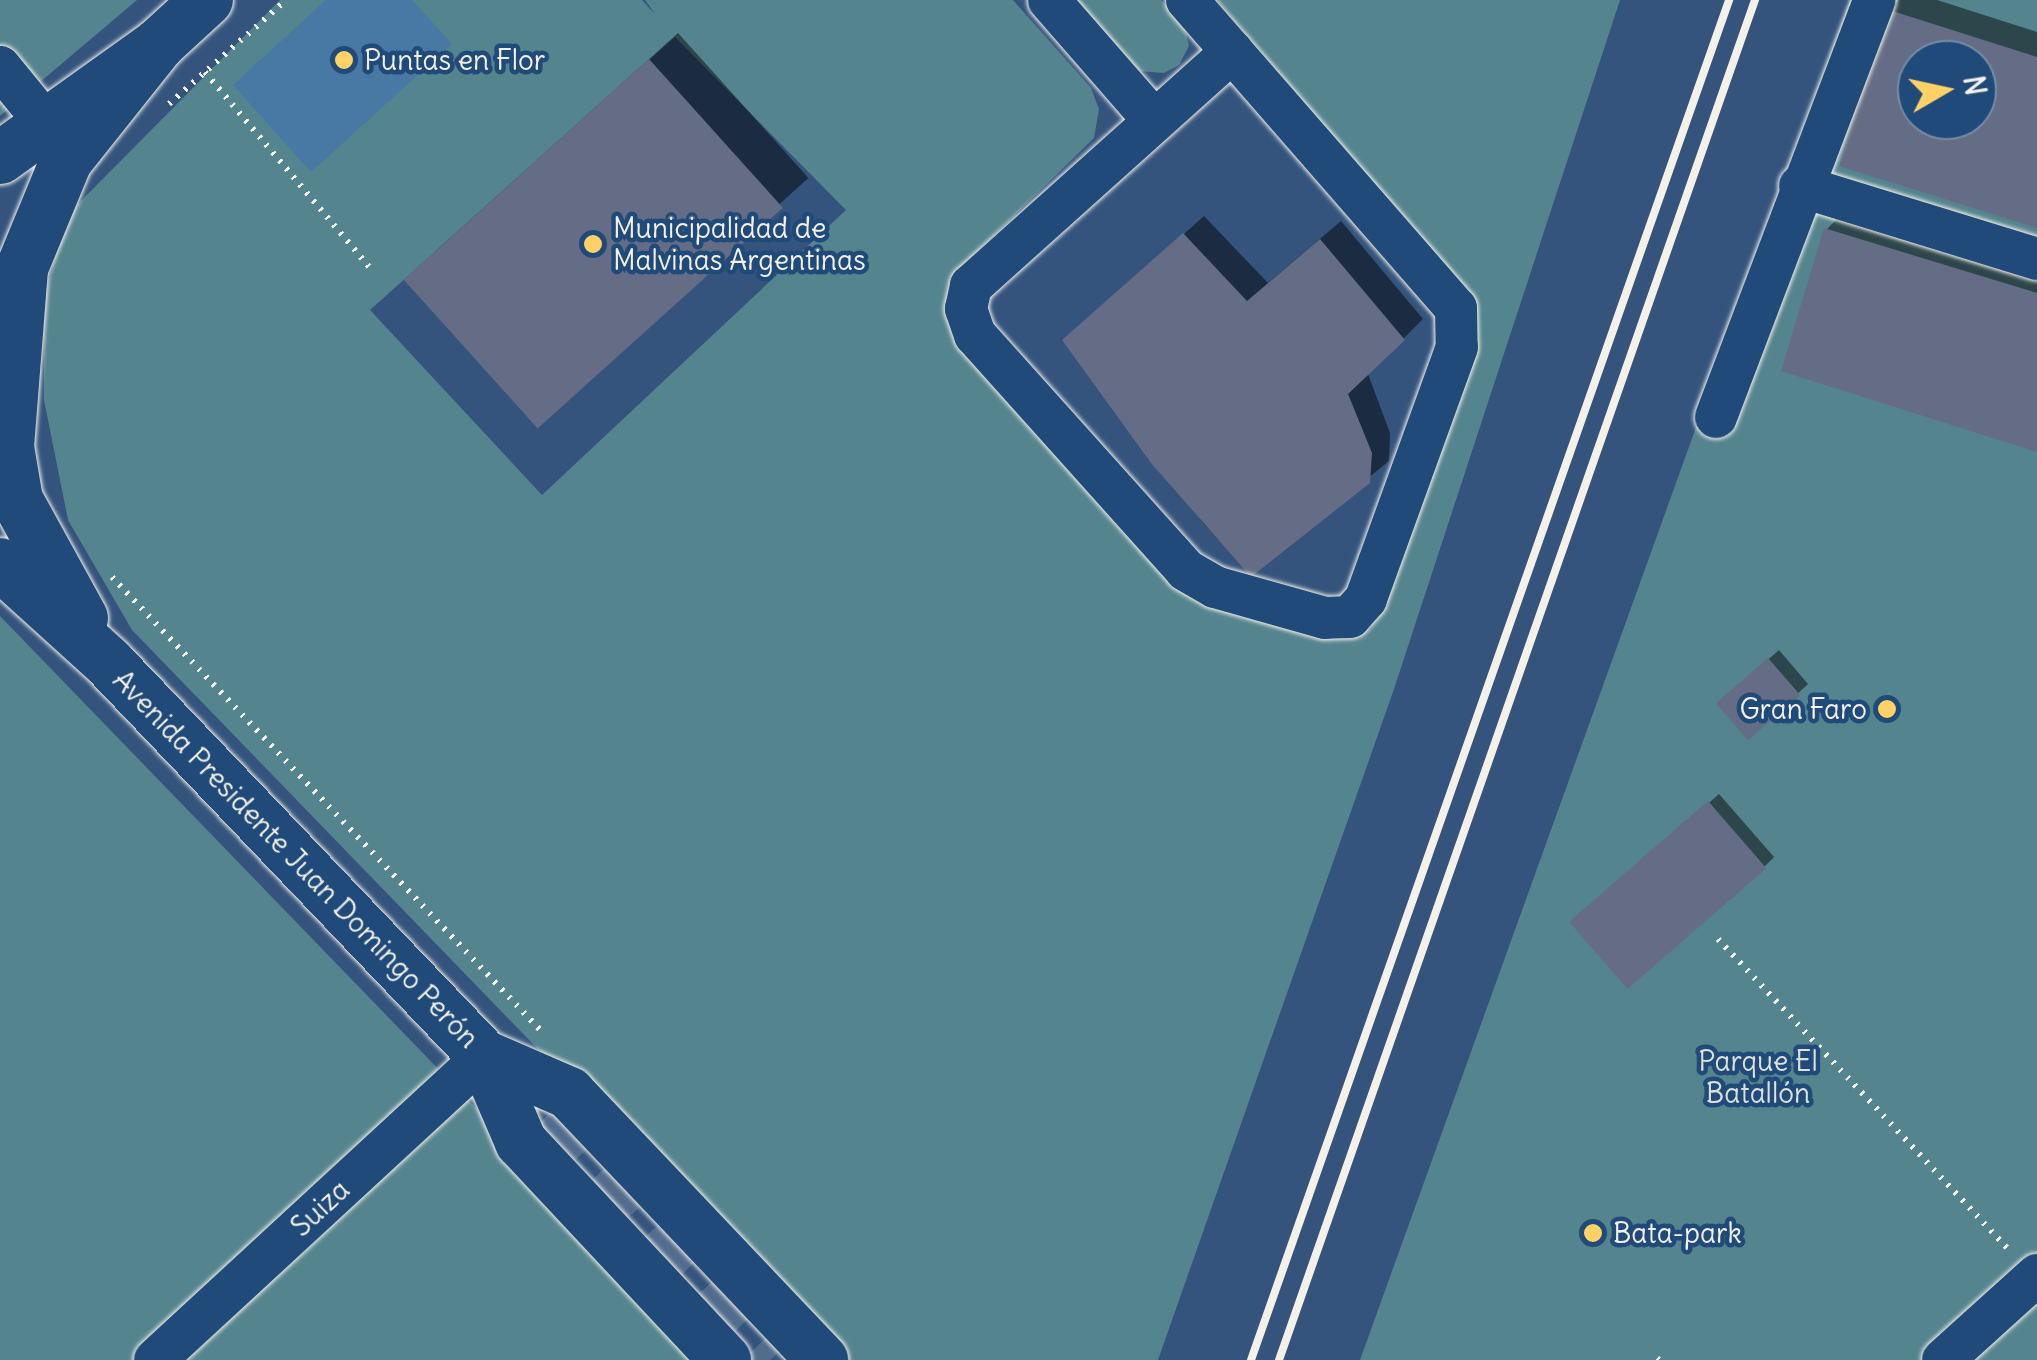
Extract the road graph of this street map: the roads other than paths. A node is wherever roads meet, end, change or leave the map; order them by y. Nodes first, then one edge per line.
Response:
1 (207, 0) edge
2 (1048, 0) edge
3 (1186, 0) edge
4 (1874, 0) edge
5 (158, 44) junction
6 (1232, 52) junction
7 (0, 67) edge
8 (1152, 118) junction
9 (44, 121) junction
10 (0, 158) edge
11 (1800, 186) junction
12 (2037, 259) edge
13 (6, 346) edge
14 (1716, 418) dead end
15 (4, 576) edge
16 (108, 662) junction
17 (484, 1056) junction
18 (2036, 1276) edge
19 (156, 1360) edge
20 (725, 1360) edge
21 (822, 1360) edge
22 (1943, 1360) edge

1 - 5 main road, Avenida Presidente Juan Domingo Perón
2 - 8 street
3 - 6 street
4 - 11 street
5 - 9 main road, Avenida Presidente Juan Domingo Perón
5 - 13 main road, Avenida Presidente Juan Domingo Perón
6 - 8 street
6 - 8 street
7 - 9 street
9 - 10 main road, Avenida Presidente Juan Domingo Perón
11 - 12 street
11 - 14 street
13 - 16 main road, Avenida Presidente Juan Domingo Perón
15 - 16 main road, Avenida Presidente Juan Domingo Perón
16 - 17 main road, Avenida Presidente Juan Domingo Perón
17 - 19 street, Suiza
17 - 20 main road, Avenida Presidente Juan Domingo Perón
17 - 21 main road, Avenida Presidente Juan Domingo Perón
18 - 22 street

